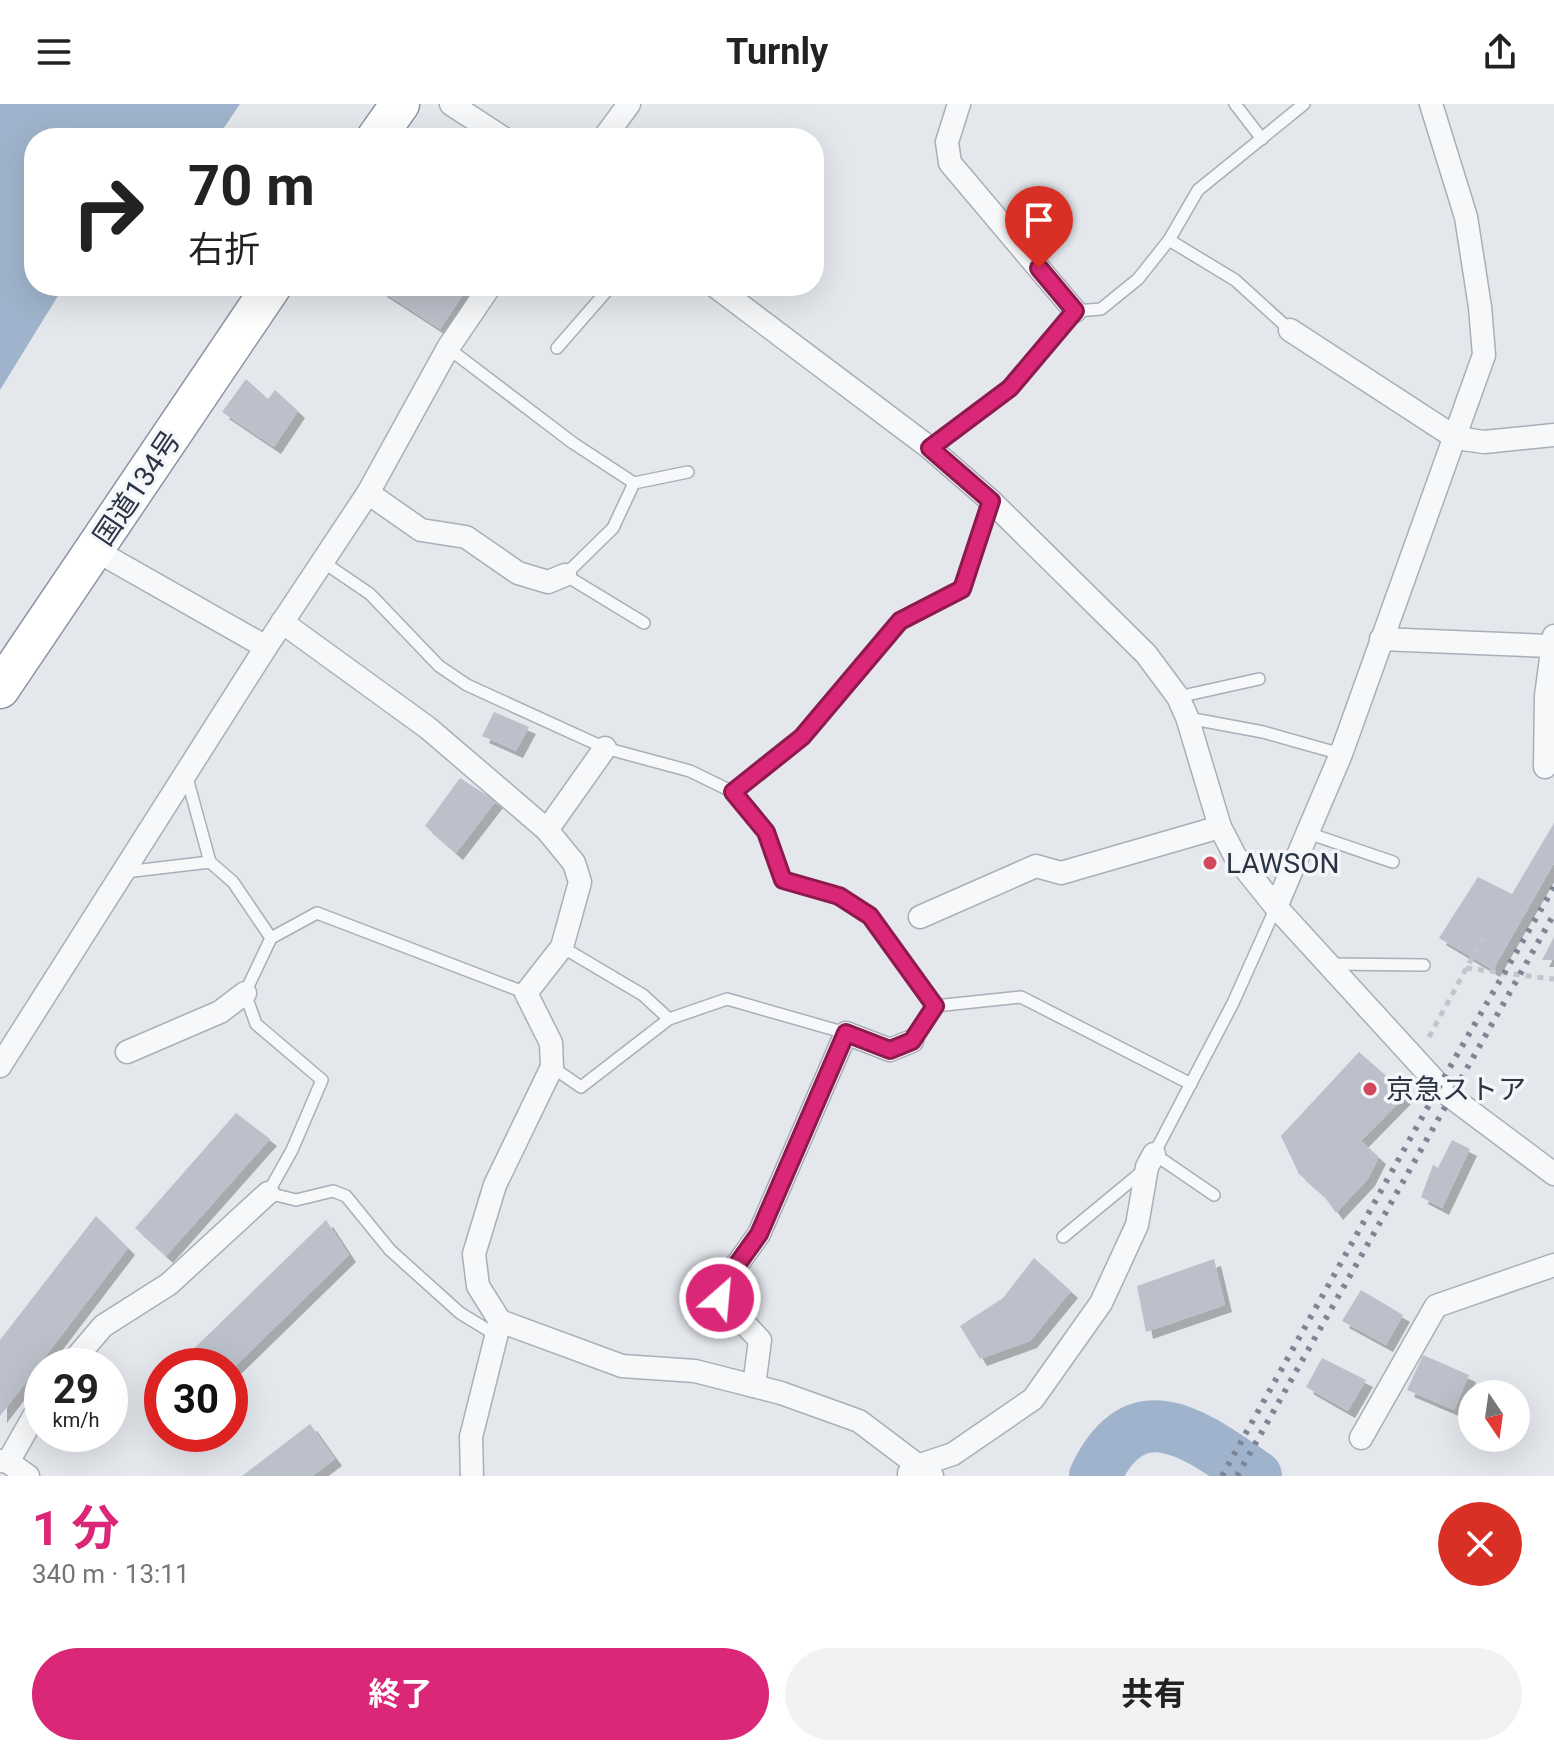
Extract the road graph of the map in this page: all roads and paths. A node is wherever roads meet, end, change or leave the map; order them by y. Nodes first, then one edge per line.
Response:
1 (400, 104) edge
2 (451, 104) edge
3 (629, 104) edge
4 (959, 104) edge
5 (1235, 104) edge
6 (1304, 104) edge
7 (1431, 104) edge
8 (383, 128) edge
9 (488, 128) edge
10 (611, 128) edge
11 (1262, 139) junction
12 (1169, 240) junction
13 (265, 296) edge
14 (483, 296) edge
15 (602, 296) edge
16 (728, 296) edge
17 (1075, 311) junction
18 (1290, 330) joint
19 (448, 348) junction
20 (557, 348) dead end
21 (1554, 435) edge
22 (1456, 438) junction
23 (930, 448) junction
24 (688, 472) dead end
25 (634, 483) junction
26 (368, 493) junction
27 (991, 501) junction
28 (95, 550) junction
29 (323, 562) junction
30 (565, 575) junction
31 (282, 622) junction
32 (644, 623) dead end
33 (1381, 639) junction
34 (1553, 641) edge
35 (266, 647) junction
36 (1259, 679) dead end
37 (0, 689) edge
38 (1182, 707) junction
39 (605, 748) junction
40 (1341, 754) junction
41 (1545, 767) dead end
42 (186, 774) junction
43 (733, 792) junction
44 (1220, 827) junction
45 (547, 830) junction
46 (1308, 833) junction
47 (210, 862) junction
48 (1393, 862) dead end
49 (124, 872) junction
50 (1276, 907) junction
51 (920, 917) dead end
52 (1484, 936) dead end
53 (271, 938) junction
54 (562, 947) junction
55 (1328, 964) junction
56 (1424, 965) dead end
57 (1466, 968) junction
58 (1554, 979) edge
59 (245, 993) junction
60 (526, 993) junction
61 (935, 1006) junction
62 (669, 1019) junction
63 (846, 1033) junction
64 (912, 1041) joint
65 (127, 1052) dead end
66 (1416, 1059) junction
67 (0, 1066) edge
68 (552, 1067) junction
69 (1191, 1084) junction
70 (1150, 1160) junction
71 (1554, 1174) edge
72 (268, 1193) junction
73 (1214, 1195) dead end
74 (1063, 1237) dead end
75 (1554, 1265) edge
76 (498, 1328) junction
77 (84, 1348) edge
78 (754, 1386) junction
79 (24, 1430) edge
80 (1361, 1438) dead end
81 (4, 1462) edge
82 (918, 1473) edge
83 (28, 1476) edge
84 (472, 1476) edge

1 - 8 highway
2 - 9 street
3 - 10 street
4 - 17 street
5 - 11 lane
6 - 11 lane
7 - 22 street
11 - 12 lane
12 - 17 lane
12 - 18 lane
13 - 28 highway, 国道134号
14 - 19 street
15 - 20 lane
16 - 23 street
17 - 23 lane
18 - 22 street
19 - 25 lane
19 - 26 street
21 - 22 street
22 - 33 street
23 - 27 street
24 - 25 lane
25 - 30 lane
26 - 29 street
26 - 30 street
27 - 38 street
27 - 43 lane
28 - 35 street
28 - 37 highway, 国道134号
29 - 31 street
29 - 39 lane
30 - 32 lane
31 - 35 street
31 - 45 street
33 - 34 street
33 - 40 street
34 - 41 street
35 - 42 street
36 - 38 lane
38 - 40 lane
38 - 44 street
39 - 43 lane
39 - 45 street
40 - 46 street
42 - 47 lane
42 - 49 street
43 - 61 lane
44 - 50 street
44 - 51 street
45 - 54 street
46 - 48 lane
46 - 50 street
47 - 49 lane
47 - 53 lane
49 - 67 street
50 - 55 street
50 - 69 lane
52 - 57 path
53 - 59 lane
53 - 60 lane
54 - 60 street
54 - 62 lane
55 - 56 lane
55 - 66 street
57 - 58 path
57 - 66 path
59 - 65 street
59 - 72 lane
60 - 68 street
61 - 64 lane
61 - 69 lane
62 - 63 lane
62 - 68 lane
63 - 64 street
63 - 78 street
66 - 71 street
68 - 76 street
69 - 70 lane
70 - 73 lane
70 - 74 lane
70 - 82 street
72 - 76 lane
72 - 77 street
75 - 80 street
76 - 78 street
76 - 84 street
78 - 82 street
79 - 81 street
81 - 83 street

